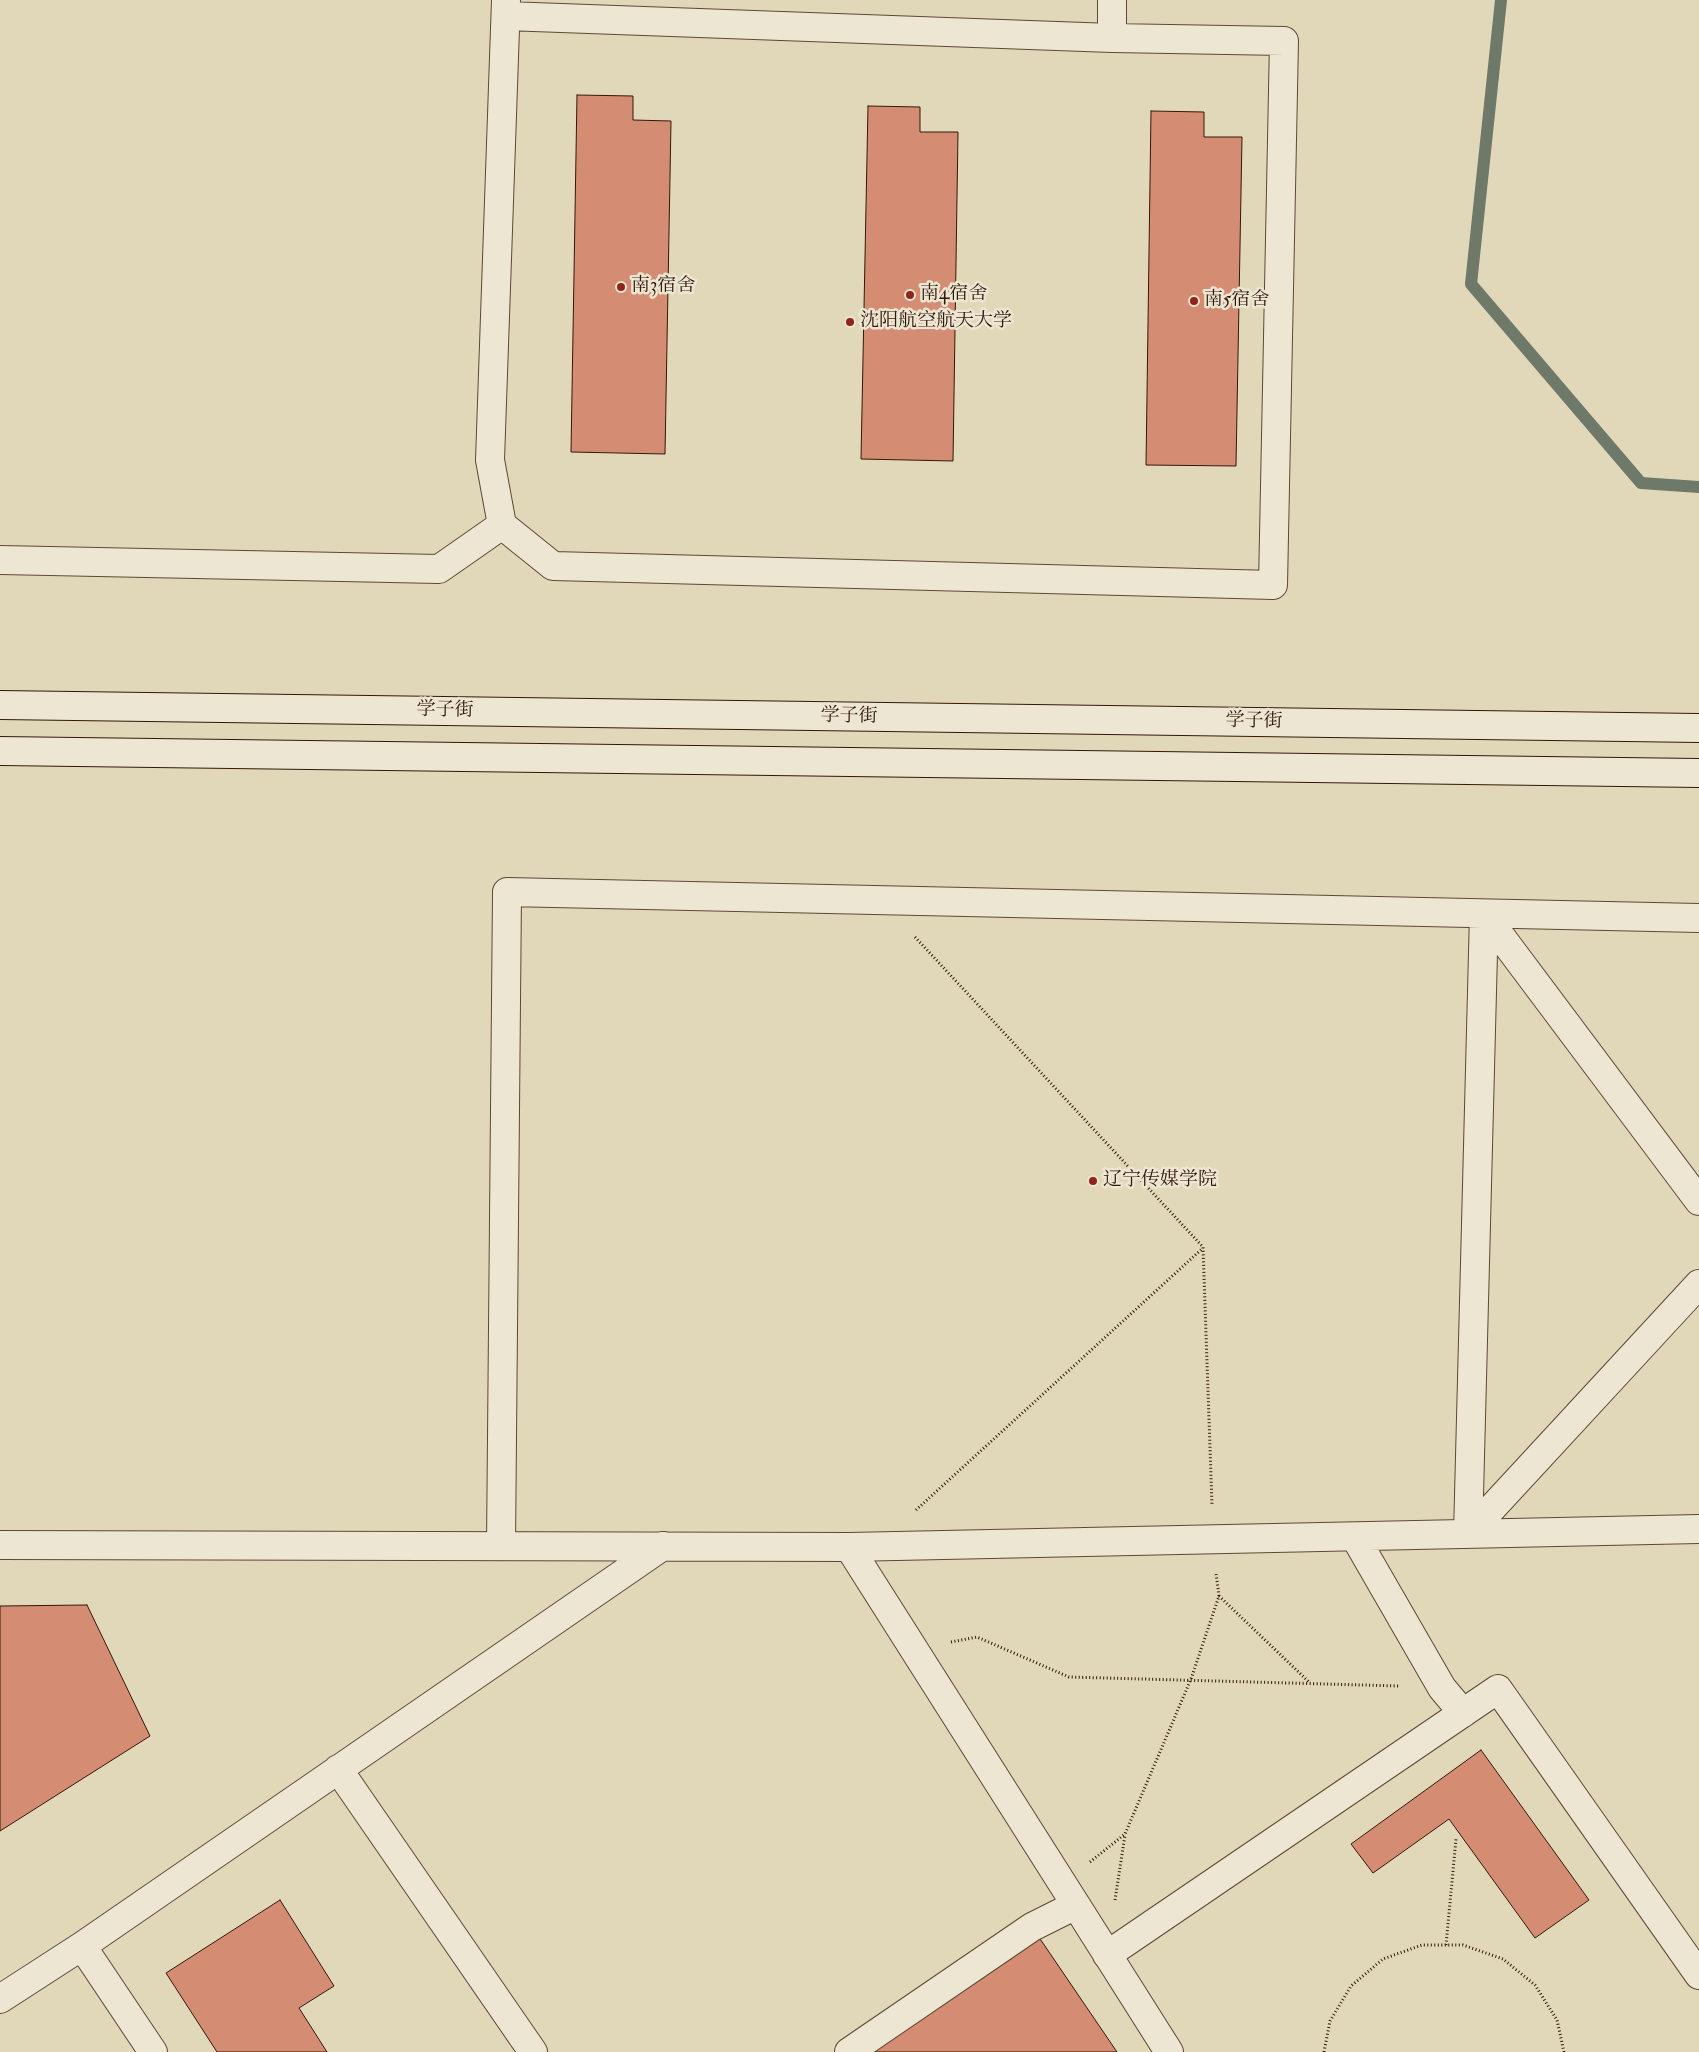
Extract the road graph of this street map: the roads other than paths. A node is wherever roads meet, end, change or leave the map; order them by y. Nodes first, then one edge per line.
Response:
1 (1112, 0) edge
2 (506, 8) edge
3 (1112, 38) junction
4 (502, 524) junction
5 (0, 560) edge
6 (0, 705) edge
7 (1699, 728) edge
8 (0, 751) edge
9 (1699, 773) edge
10 (1484, 914) junction
11 (1699, 918) edge
12 (1699, 1201) edge
13 (1699, 1284) edge
14 (1699, 1529) edge
15 (1468, 1534) junction
16 (1355, 1536) junction
17 (0, 1545) edge
18 (501, 1546) junction
19 (663, 1546) junction
20 (849, 1547) junction
21 (1463, 1713) junction
22 (338, 1769) junction
23 (1069, 1895) junction
24 (82, 1946) junction
25 (1107, 1955) junction
26 (1699, 1975) edge
27 (0, 1999) edge
28 (153, 2052) edge
29 (533, 2052) edge
30 (849, 2052) edge
31 (1170, 2052) edge

1 - 3 street
2 - 3 street
2 - 4 street
3 - 4 street
4 - 5 street
6 - 7 street, 学子街
8 - 9 street
10 - 11 street
10 - 12 street
10 - 15 street
10 - 18 street
13 - 15 street
14 - 15 street
15 - 16 street
16 - 20 street
16 - 21 street
17 - 18 street
18 - 19 street
19 - 20 street
19 - 22 street
20 - 23 street
21 - 25 street
21 - 26 street
22 - 24 street
22 - 29 street
23 - 25 street
23 - 30 street
24 - 27 street
24 - 28 street
25 - 31 street

